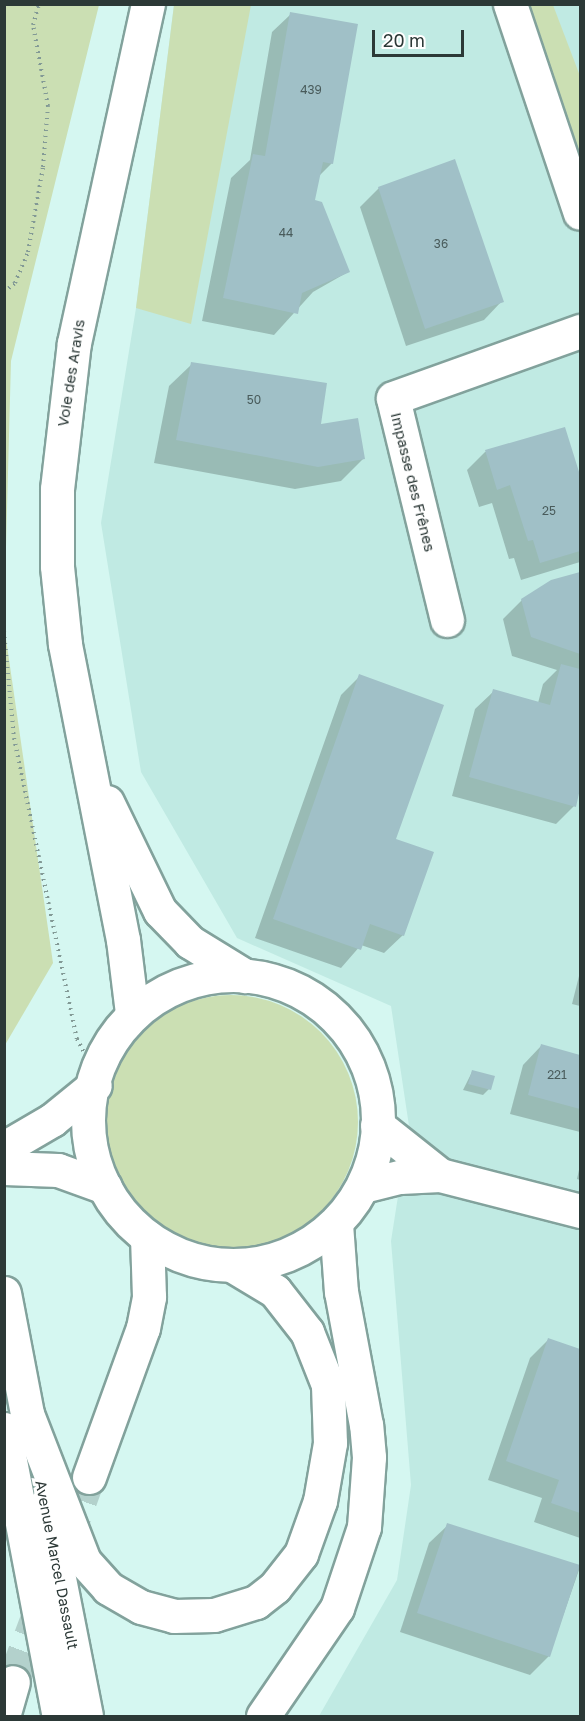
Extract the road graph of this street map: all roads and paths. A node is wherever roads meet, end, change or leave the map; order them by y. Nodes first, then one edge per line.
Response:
1 (39, 4) edge
2 (148, 4) edge
3 (510, 4) edge
4 (580, 213) edge
5 (4, 292) edge
6 (580, 331) edge
7 (447, 620) dead end
8 (4, 631) edge
9 (82, 746) junction
10 (245, 976) junction
11 (132, 1013) junction
12 (96, 1081) junction
13 (377, 1125) junction
14 (4, 1148) edge
15 (4, 1168) edge
16 (440, 1175) junction
17 (363, 1186) junction
18 (105, 1187) junction
19 (580, 1211) edge
20 (336, 1224) junction
21 (147, 1238) junction
22 (235, 1267) junction
23 (4, 1293) edge
24 (16, 1421) edge
25 (89, 1477) tunnel mouth
26 (59, 1716) edge
27 (86, 1716) edge
28 (262, 1716) edge

1 - 5 path
2 - 9 main road, Voie des Aravis
3 - 4 main road
6 - 7 main road, Impasse des Frênes
8 - 12 path
9 - 10 main road
9 - 11 main road
10 - 11 main road
10 - 13 main road
11 - 12 main road
12 - 14 main road
12 - 18 main road
13 - 16 main road
13 - 17 main road
15 - 18 main road
16 - 17 main road
16 - 19 main road
17 - 20 main road
18 - 21 main road
20 - 22 main road
20 - 28 main road
21 - 22 main road
21 - 25 main road
22 - 24 main road
23 - 24 main road
24 - 26 main road, Avenue Marcel Dassault
24 - 27 main road, Avenue Marcel Dassault

